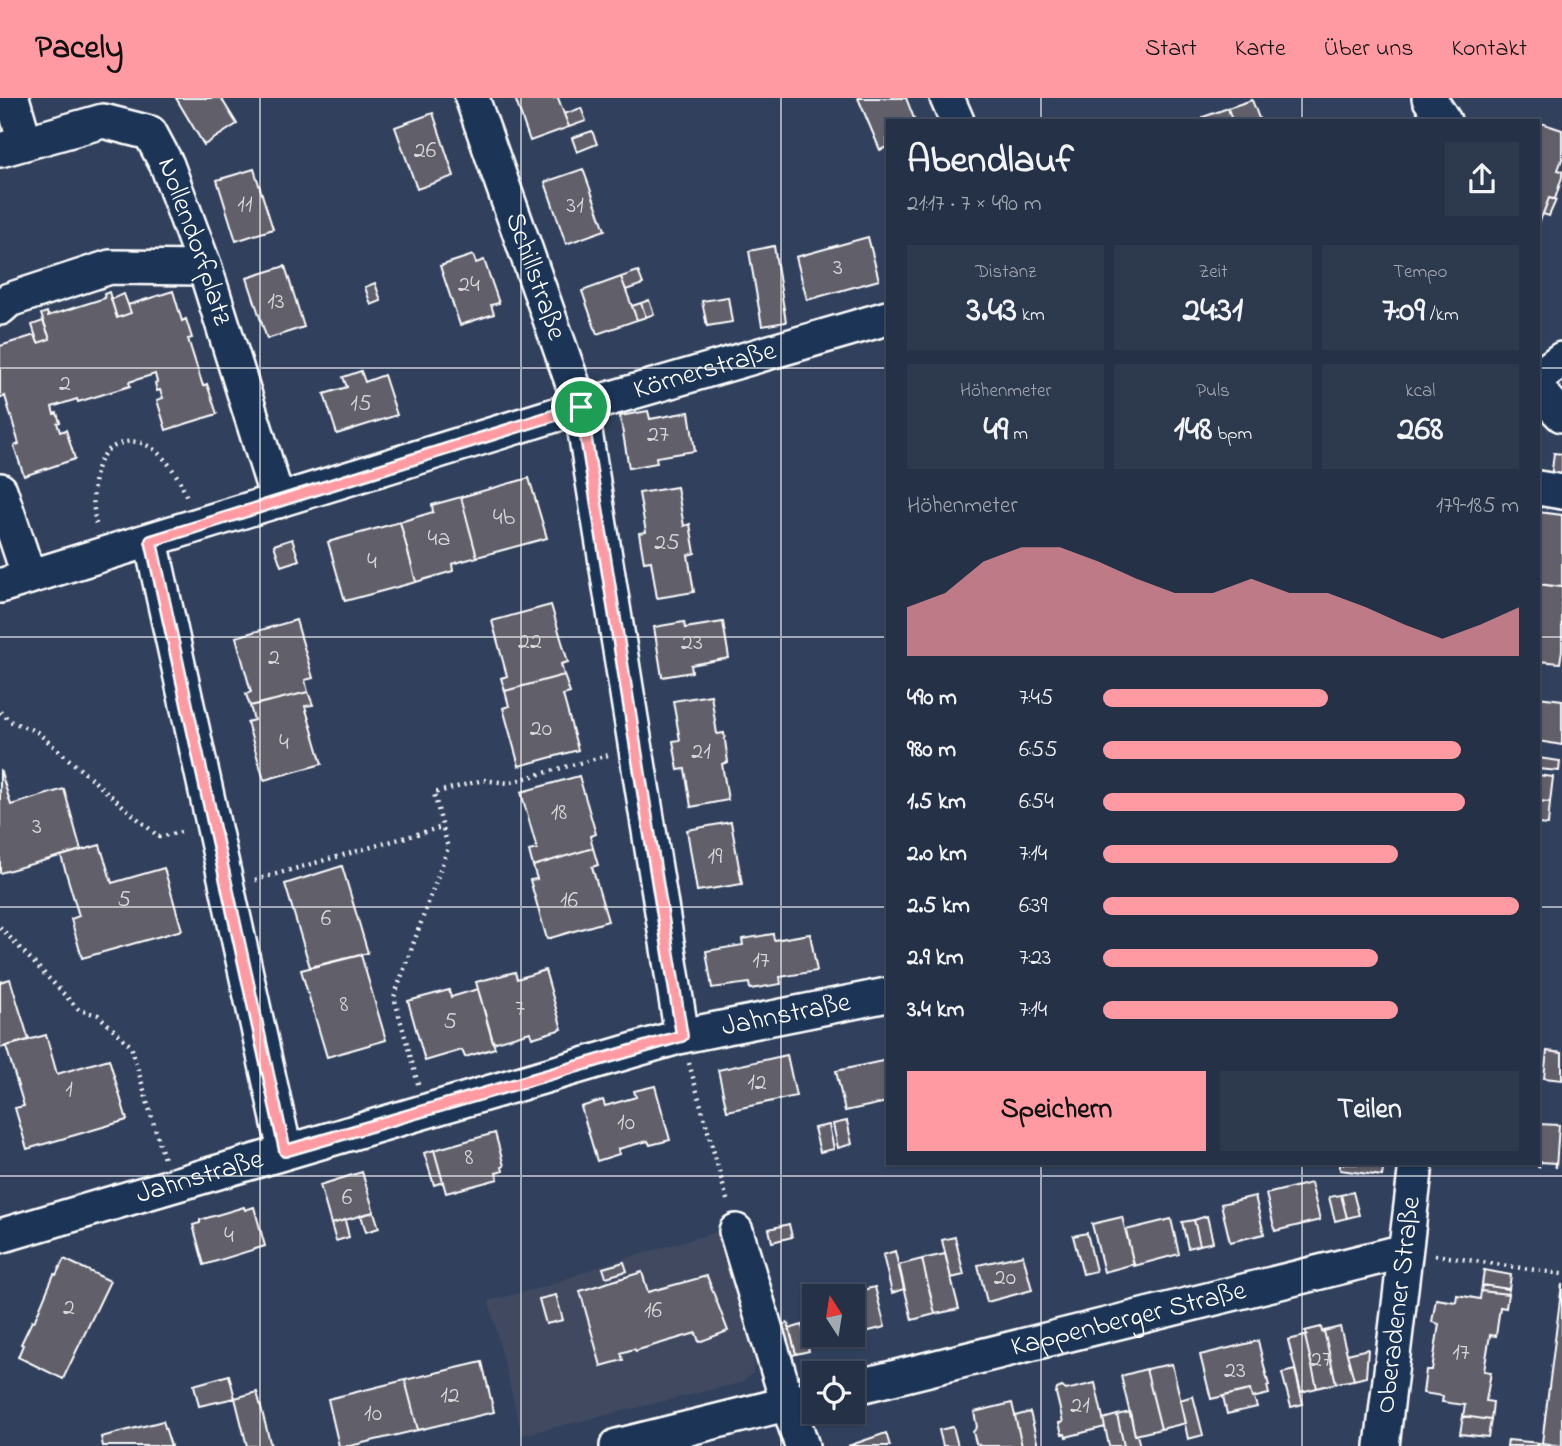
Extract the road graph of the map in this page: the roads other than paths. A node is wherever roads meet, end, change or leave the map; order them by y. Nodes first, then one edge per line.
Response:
1 (12, 98) edge
2 (472, 98) edge
3 (947, 98) edge
4 (1429, 98) edge
5 (956, 119) edge
6 (1443, 119) edge
7 (13, 146) edge
8 (205, 268) junction
9 (0, 307) edge
10 (886, 318) edge
11 (1562, 359) edge
12 (1540, 376) edge
13 (1540, 393) edge
14 (581, 407) junction
15 (1562, 415) edge
16 (1540, 488) edge
17 (0, 491) edge
18 (1562, 492) edge
19 (278, 501) junction
20 (151, 541) junction
21 (14, 582) edge
22 (886, 995) edge
23 (682, 1036) junction
24 (285, 1151) junction
25 (1416, 1165) edge
26 (736, 1231) road end
27 (0, 1236) edge
28 (1405, 1251) junction
29 (865, 1385) edge
30 (801, 1400) edge
31 (617, 1446) edge
32 (802, 1446) edge
33 (1382, 1446) edge

1 - 7 street
2 - 14 street, Schillstraße
3 - 5 street
4 - 6 street
7 - 8 street, Nollendorfplatz
8 - 9 street
8 - 19 street, Nollendorfplatz
10 - 14 street, Körnerstraße
11 - 12 street
13 - 15 street
14 - 19 street, Körnerstraße
14 - 23 street, Schillstraße
16 - 18 street
17 - 21 street
19 - 20 street, Körnerstraße
20 - 21 street, Körnerstraße
20 - 24 street
22 - 23 street, Jahnstraße
23 - 24 street, Jahnstraße
24 - 27 street, Jahnstraße
25 - 28 street, Oberadener Straße
26 - 30 street
28 - 29 street, Kappenberger Straße
28 - 33 street, Oberadener Straße
30 - 31 street
30 - 32 street

